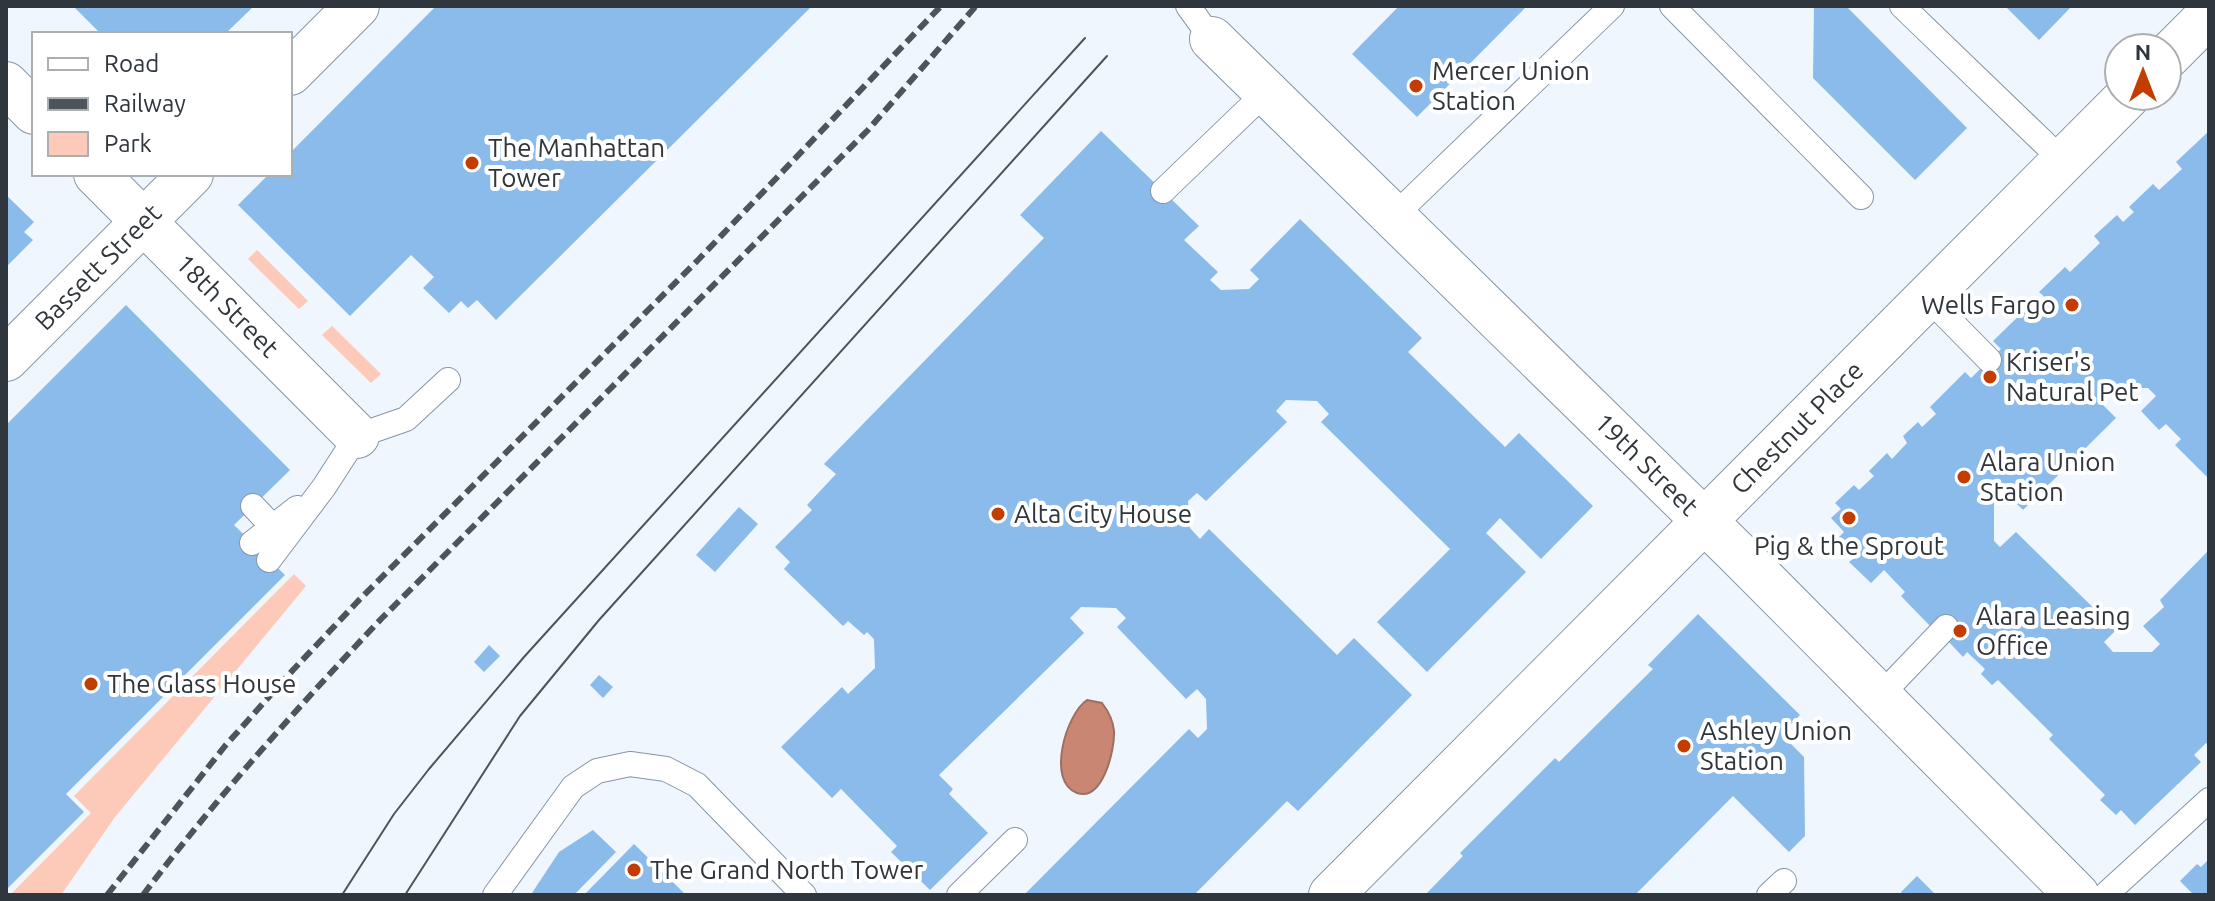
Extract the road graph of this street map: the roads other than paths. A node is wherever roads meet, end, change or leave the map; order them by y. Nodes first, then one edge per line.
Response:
1 (357, 6) edge
2 (1612, 6) edge
3 (1672, 6) edge
4 (1902, 6) edge
5 (2209, 15) edge
6 (1200, 22) edge
7 (2183, 41) edge
8 (292, 71) edge
9 (6, 84) edge
10 (1266, 92) junction
11 (32, 110) edge
12 (2112, 112) edge
13 (2063, 161) junction
14 (98, 176) edge
15 (189, 176) edge
16 (1163, 191) dead end
17 (1861, 197) dead end
18 (1393, 217) junction
19 (144, 221) junction
20 (1928, 298) junction
21 (6, 359) edge
22 (1989, 360) dead end
23 (448, 380) dead end
24 (357, 436) junction
25 (324, 487) junction
26 (253, 506) dead end
27 (1704, 522) junction
28 (273, 527) junction
29 (1946, 627) dead end
30 (1879, 697) junction
31 (2209, 800) edge
32 (1015, 840) dead end
33 (495, 895) edge
34 (804, 895) edge
35 (959, 895) edge
36 (1331, 895) edge
37 (2077, 895) edge
38 (2105, 895) edge

1 - 8 street
2 - 18 lane
3 - 17 lane
4 - 13 lane
5 - 7 street
6 - 10 street, 19th Street
9 - 11 street
10 - 16 lane
10 - 18 street, 19th Street
12 - 13 street, Chestnut Place
13 - 20 street, Chestnut Place
14 - 19 street, 18th Street
15 - 19 street, Bassett Street
18 - 27 street, 19th Street
19 - 21 street, Bassett Street
19 - 24 street, 18th Street
20 - 22 lane
20 - 27 street, Chestnut Place
23 - 24 lane
24 - 25 lane
25 - 28 lane
25 - 28 lane
26 - 28 lane
27 - 30 street, 19th Street
27 - 36 street, Chestnut Place
29 - 30 lane
30 - 37 street, 19th Street
31 - 38 lane
32 - 35 lane
33 - 34 lane

